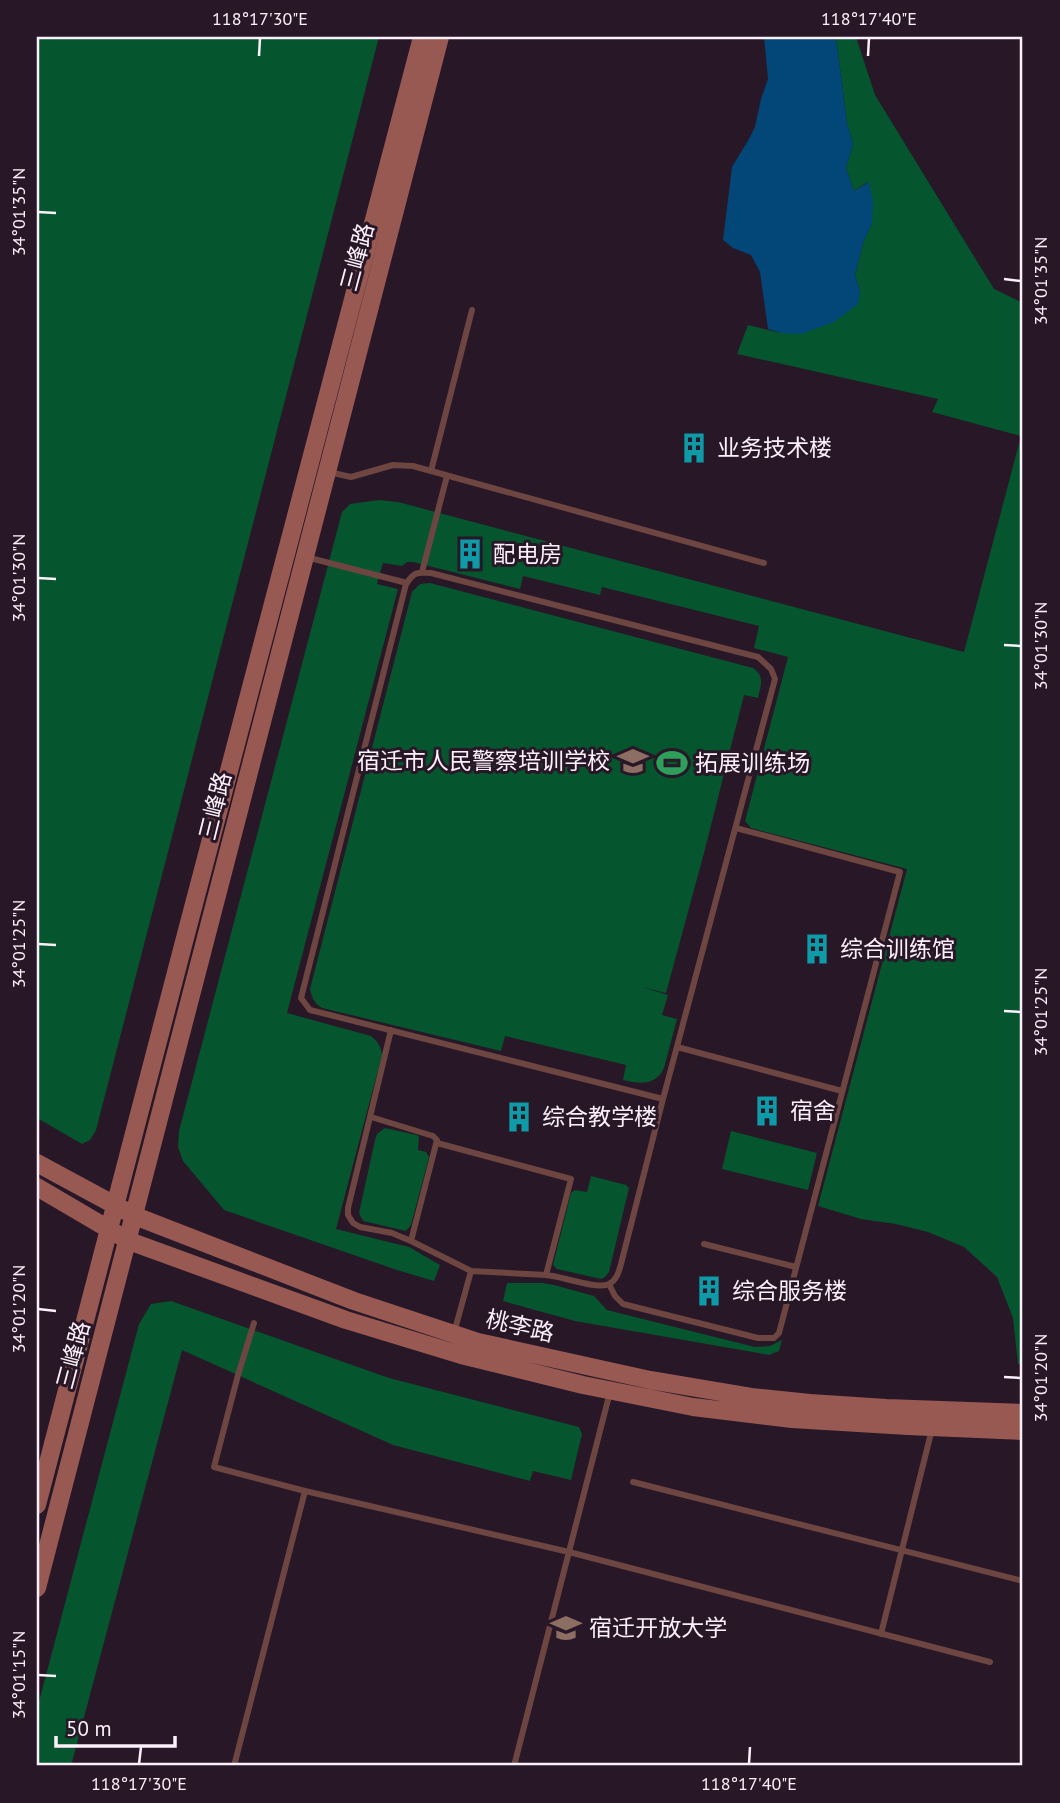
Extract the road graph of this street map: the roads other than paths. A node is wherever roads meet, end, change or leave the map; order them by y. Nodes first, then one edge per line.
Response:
1 (422, 37) edge
2 (440, 37) edge
3 (472, 310) dead end
4 (318, 470) junction
5 (431, 471) junction
6 (447, 476) junction
7 (304, 557) junction
8 (764, 563) dead end
9 (422, 572) junction
10 (407, 583) junction
11 (736, 828) junction
12 (391, 1030) junction
13 (677, 1047) junction
14 (842, 1091) junction
15 (663, 1099) junction
16 (371, 1117) junction
17 (437, 1143) junction
18 (37, 1163) edge
19 (37, 1187) edge
20 (114, 1205) junction
21 (135, 1216) junction
22 (108, 1229) junction
23 (129, 1241) junction
24 (411, 1241) junction
25 (704, 1244) dead end
26 (796, 1266) junction
27 (471, 1271) junction
28 (546, 1275) junction
29 (609, 1284) junction
30 (254, 1323) dead end
31 (451, 1343) junction
32 (613, 1382) junction
33 (1023, 1413) edge
34 (932, 1427) junction
35 (1023, 1431) edge
36 (633, 1482) dead end
37 (305, 1491) junction
38 (37, 1505) edge
39 (902, 1550) junction
40 (569, 1552) junction
41 (1023, 1581) edge
42 (37, 1588) edge
43 (881, 1634) junction
44 (990, 1662) dead end
45 (234, 1766) edge
46 (514, 1766) edge

1 - 4 main road, 三峰路
2 - 4 main road, 三峰路
3 - 5 lane
4 - 5 lane
4 - 7 main road, 三峰路
4 - 20 main road, 三峰路
5 - 6 lane
6 - 8 lane
6 - 9 lane
7 - 10 lane
7 - 21 main road, 三峰路
9 - 10 lane
9 - 11 lane
10 - 12 lane
11 - 13 lane
11 - 14 lane
12 - 15 lane
12 - 16 lane
13 - 14 lane
13 - 15 lane
14 - 26 lane
15 - 29 lane
16 - 17 lane
16 - 24 lane
17 - 24 lane
17 - 28 lane
18 - 20 main road, 桃李路
19 - 22 main road, 桃李路
20 - 21 main road, 桃李路
20 - 22 main road, 三峰路
21 - 23 main road, 三峰路
21 - 31 main road, 桃李路
22 - 23 main road, 桃李路
22 - 38 main road, 三峰路
23 - 31 main road, 桃李路
23 - 42 main road, 三峰路
24 - 27 lane
25 - 26 lane
26 - 29 lane
27 - 28 lane
27 - 31 lane
28 - 29 lane
30 - 37 lane
31 - 32 main road, 桃李路
32 - 33 main road, 桃李路
32 - 34 main road, 桃李路
32 - 40 lane
34 - 35 main road, 桃李路
34 - 39 lane
36 - 39 lane
37 - 40 lane
37 - 45 lane
39 - 41 lane
39 - 43 lane
40 - 43 lane
40 - 46 lane
43 - 44 lane

